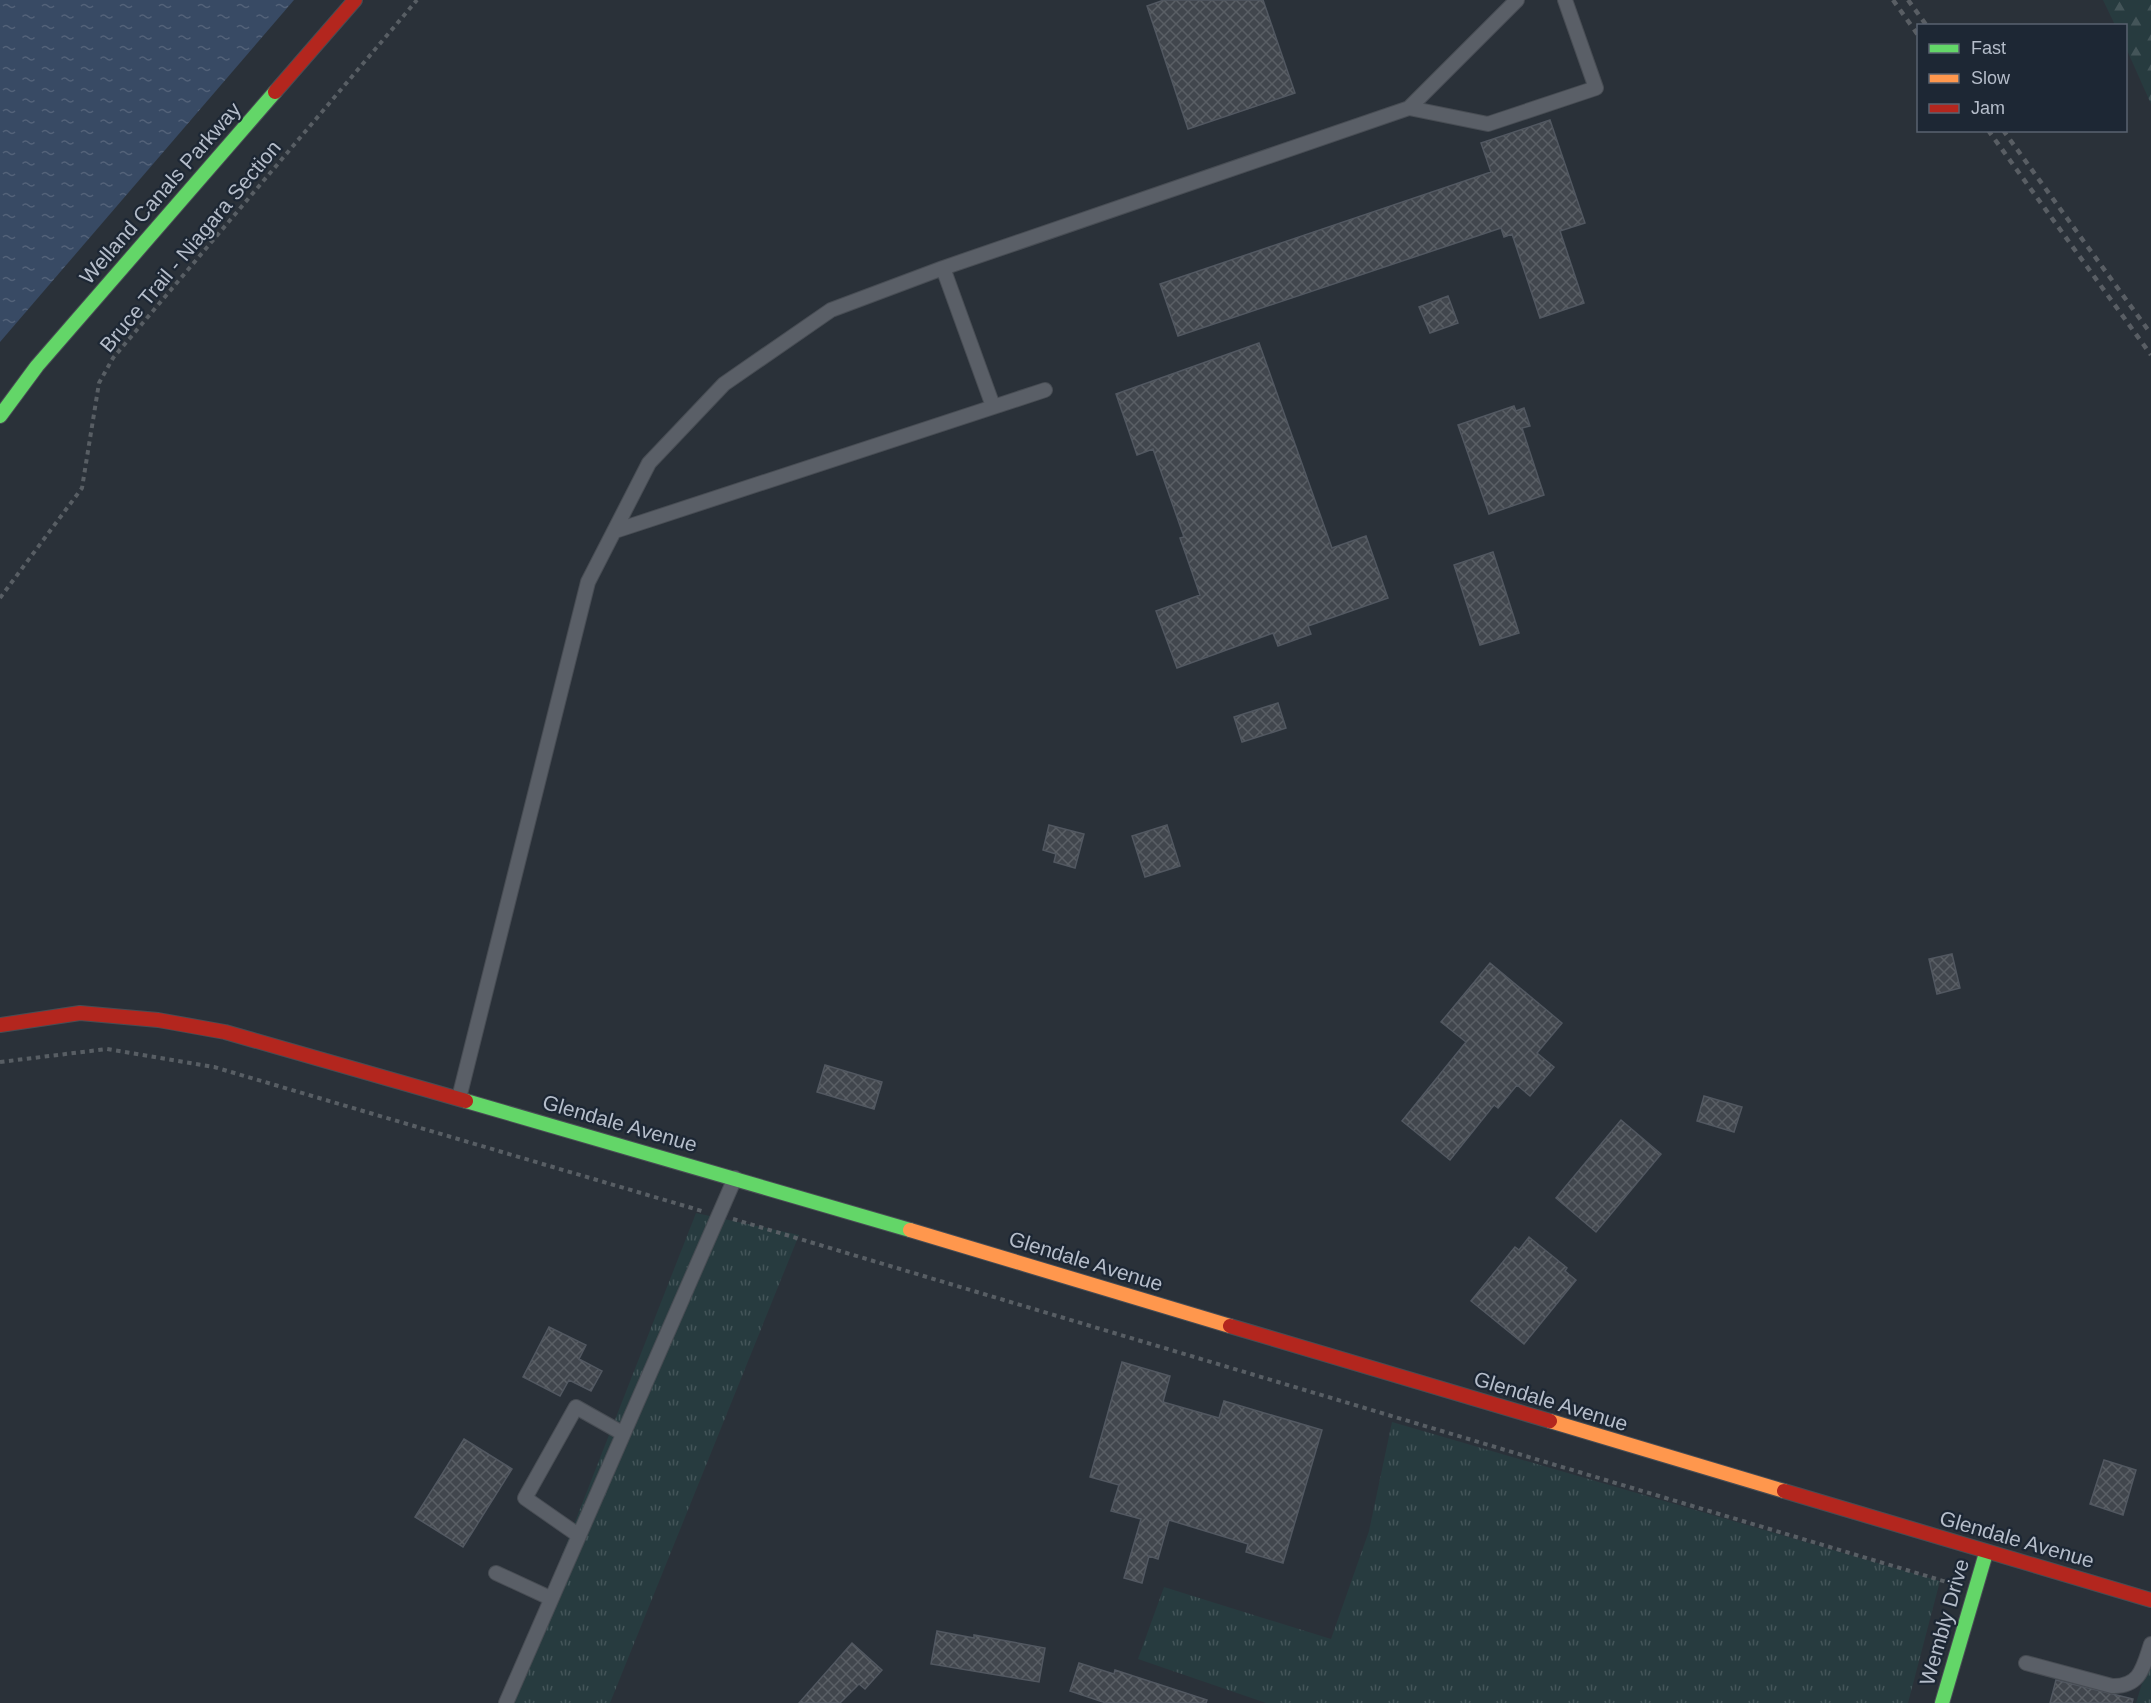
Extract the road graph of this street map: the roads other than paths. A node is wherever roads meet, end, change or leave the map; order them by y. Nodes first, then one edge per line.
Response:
1 (355, 0) edge
2 (1517, 0) edge
3 (1565, 0) edge
4 (1409, 108) junction
5 (943, 268) junction
6 (1045, 390) dead end
7 (993, 406) junction
8 (0, 416) edge
9 (615, 531) junction
10 (0, 1025) edge
11 (459, 1098) junction
12 (735, 1178) junction
13 (622, 1433) junction
14 (578, 1535) junction
15 (1986, 1553) junction
16 (496, 1573) dead end
17 (550, 1598) junction
18 (2151, 1600) edge
19 (2151, 1644) edge
20 (2026, 1663) dead end
21 (506, 1703) edge
22 (1942, 1703) edge

1 - 8 main road, Welland Canals Parkway
2 - 4 lane
3 - 4 lane
4 - 5 lane
5 - 7 lane
5 - 9 lane
6 - 7 lane
7 - 9 lane
9 - 11 lane
10 - 11 main road, Glendale Avenue
11 - 12 main road, Glendale Avenue
12 - 13 lane
12 - 15 main road, Glendale Avenue
13 - 14 lane
13 - 14 lane
14 - 17 lane
15 - 18 main road, Glendale Avenue
15 - 22 main road, Wembly Drive
16 - 17 lane
17 - 21 lane
19 - 20 lane

